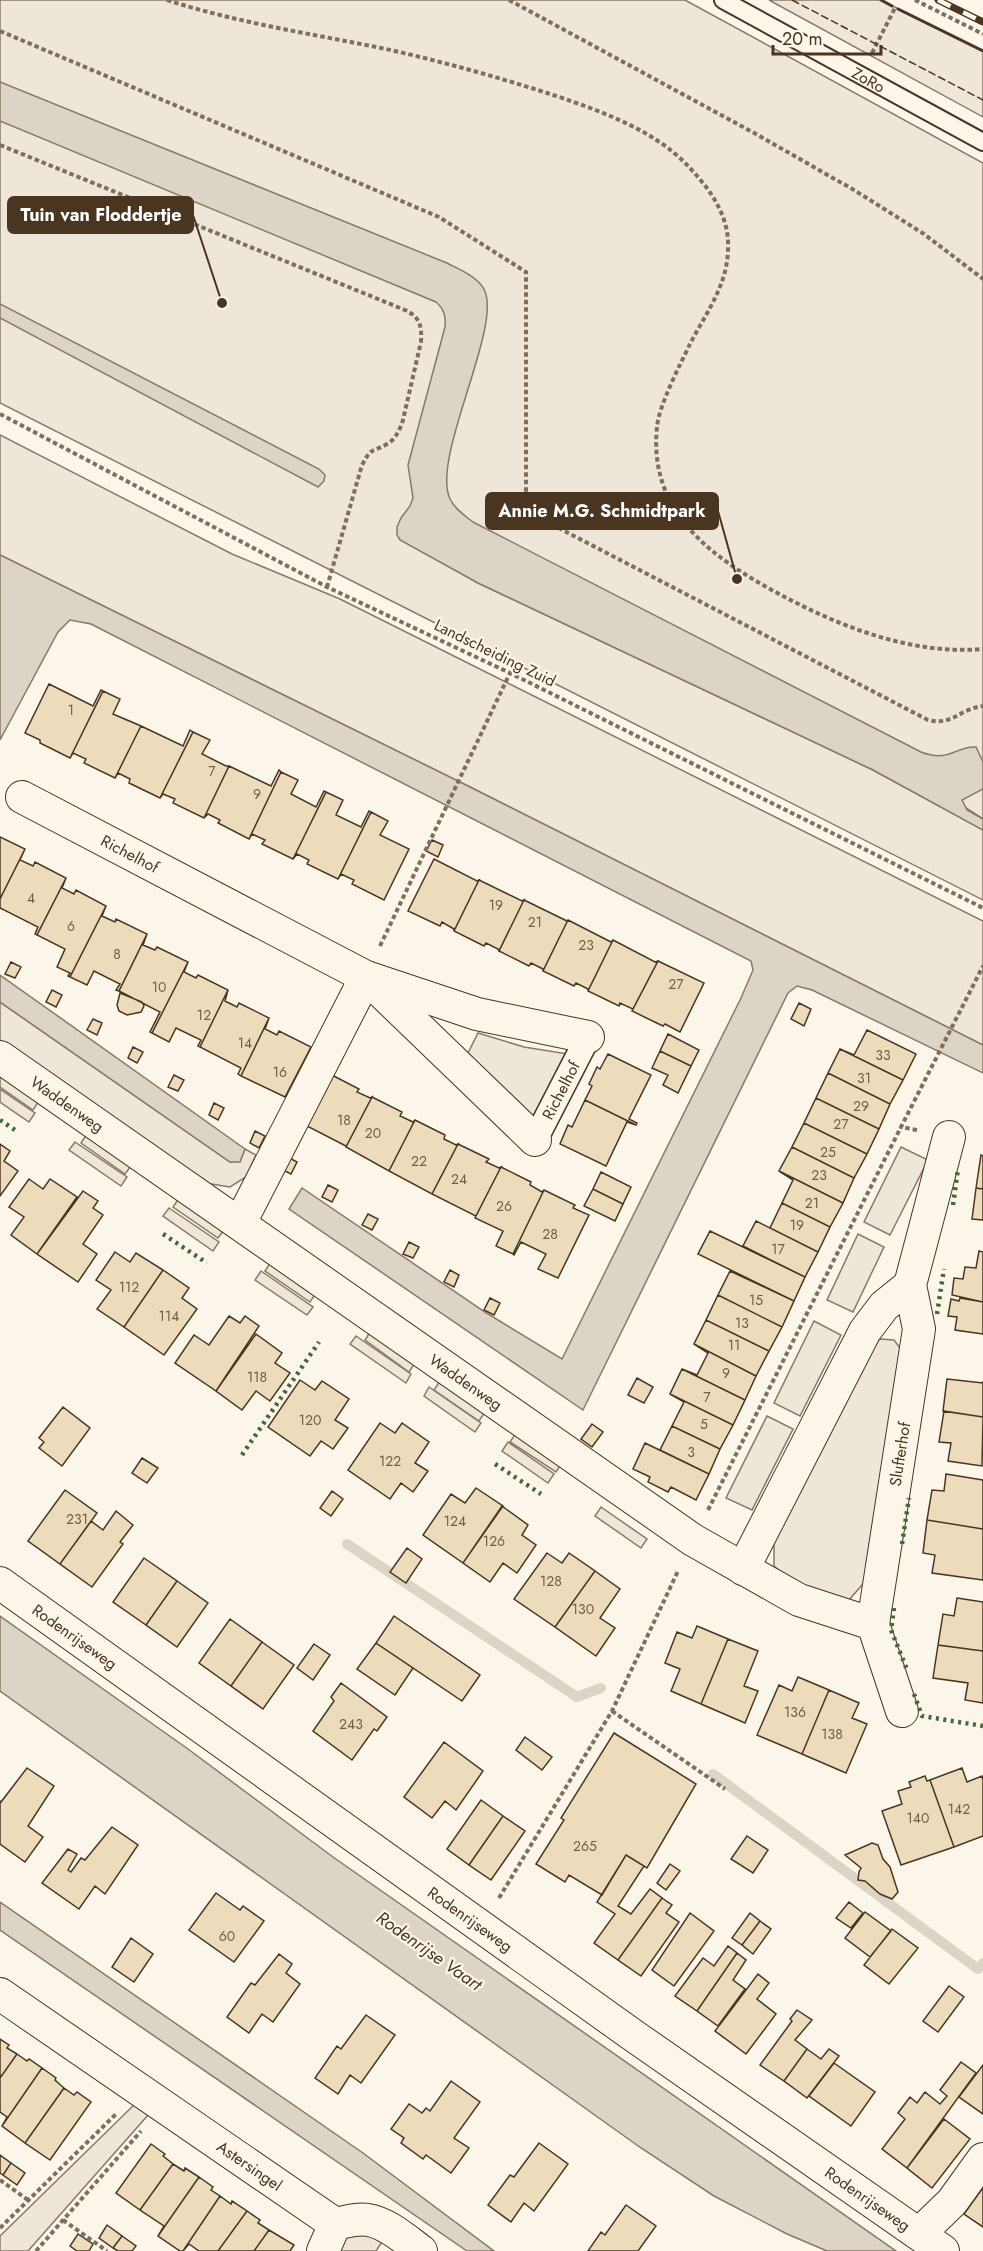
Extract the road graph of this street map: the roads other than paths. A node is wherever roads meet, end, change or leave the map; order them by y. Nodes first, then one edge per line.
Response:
1 (723, 0) edge
2 (983, 142) edge
3 (22, 796) dead end
4 (366, 977) junction
5 (588, 1037) joint
6 (0, 1057) edge
7 (949, 1137) road end
8 (535, 1140) joint
9 (240, 1223) junction
10 (910, 1285) junction
11 (743, 1569) junction
12 (0, 1583) edge
13 (873, 1624) junction
14 (902, 1712) dead end
15 (0, 1995) edge
16 (983, 2159) edge
17 (329, 2238) edge
18 (931, 2243) edge
19 (421, 2251) edge

1 - 2 lane, ZoRo
3 - 4 street, Richelhof
4 - 5 street, Richelhof
4 - 8 street, Richelhof
4 - 9 street
5 - 8 street, Richelhof
6 - 9 street, Waddenweg
7 - 10 street, Slufterhof
9 - 11 street, Waddenweg
10 - 11 street
10 - 13 street, Slufterhof
11 - 13 street, Waddenweg
12 - 18 street, Rodenrijseweg
13 - 14 street
15 - 17 street, Astersingel
16 - 18 street
17 - 19 street, Astersingel

